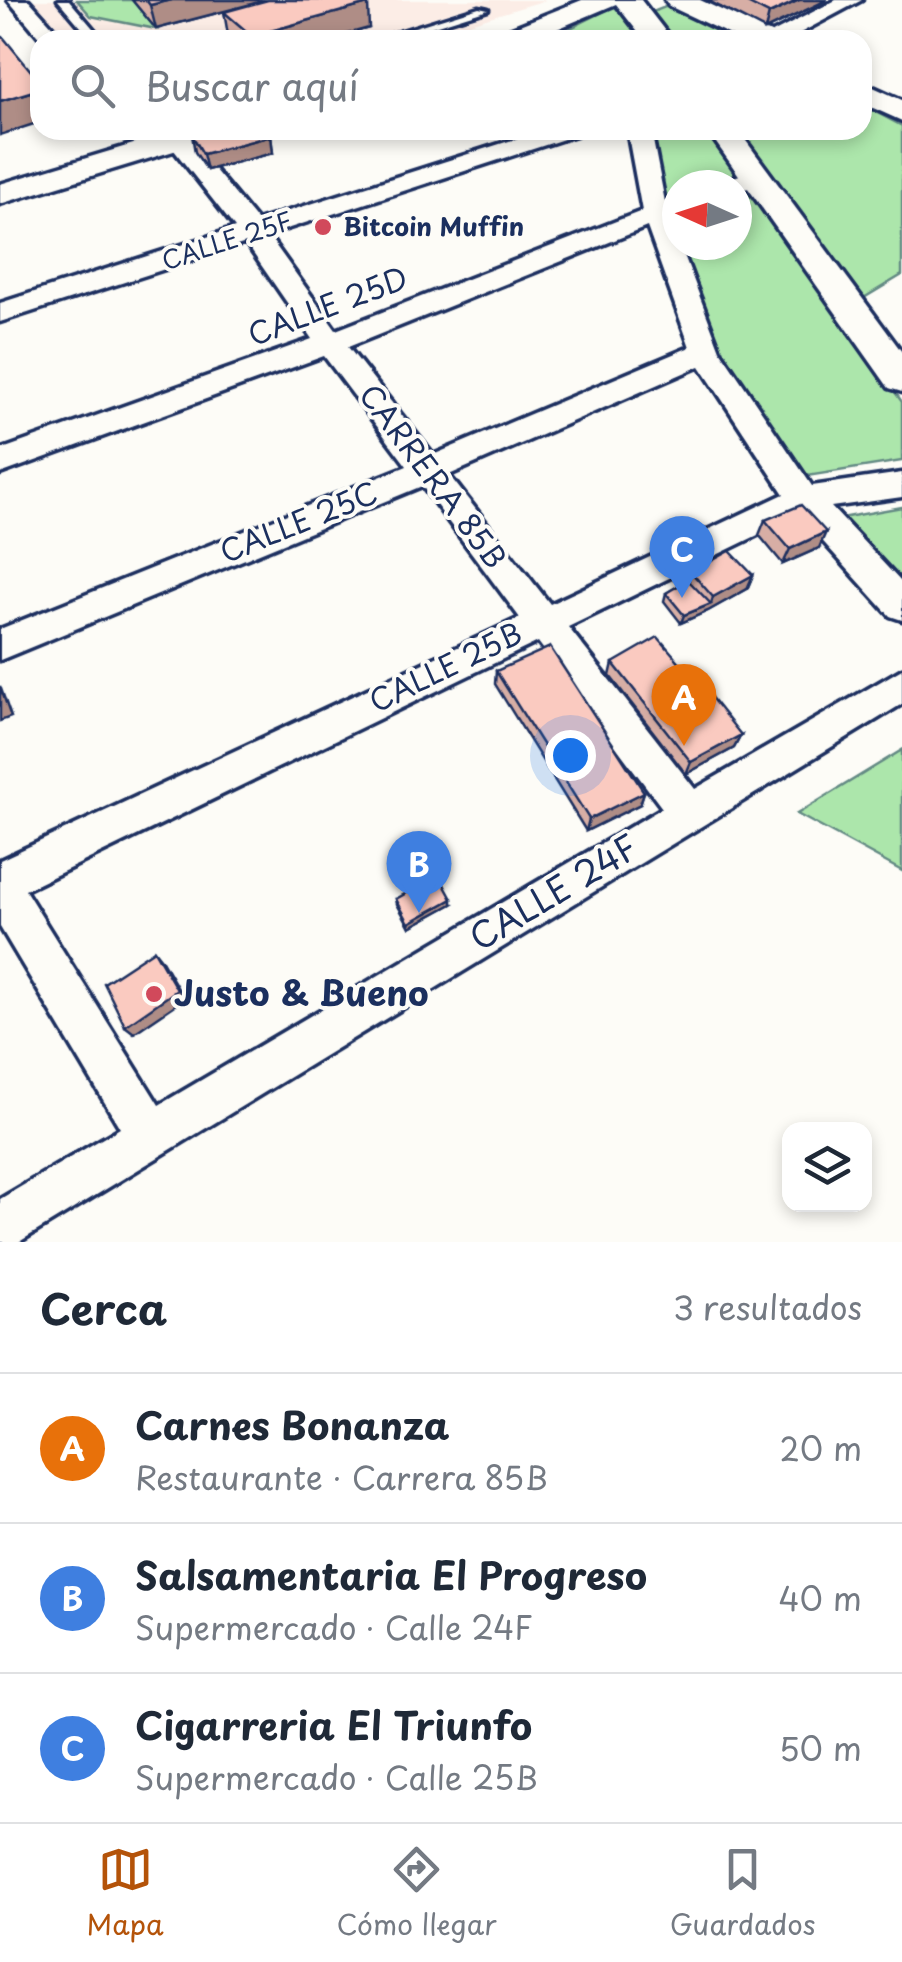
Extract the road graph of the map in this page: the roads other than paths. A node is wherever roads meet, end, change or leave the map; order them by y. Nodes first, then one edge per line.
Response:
1 (18, 0) edge
2 (63, 0) edge
3 (606, 0) edge
4 (627, 0) edge
5 (678, 0) edge
6 (852, 0) edge
7 (483, 10) dead end
8 (45, 30) edge
9 (89, 30) edge
10 (413, 30) edge
11 (532, 30) edge
12 (650, 30) edge
13 (745, 30) edge
14 (788, 30) edge
15 (872, 96) edge
16 (902, 112) edge
17 (155, 140) edge
18 (537, 140) edge
19 (642, 140) edge
20 (727, 140) edge
21 (740, 170) edge
22 (752, 190) edge
23 (0, 194) edge
24 (662, 198) edge
25 (662, 212) edge
26 (253, 233) junction
27 (680, 260) edge
28 (0, 313) edge
29 (330, 343) junction
30 (706, 352) junction
31 (902, 379) edge
32 (0, 462) edge
33 (427, 471) junction
34 (902, 485) edge
35 (804, 499) junction
36 (902, 606) edge
37 (541, 622) junction
38 (0, 645) edge
39 (902, 685) edge
40 (689, 812) junction
41 (0, 884) edge
42 (150, 1134) junction
43 (0, 1226) edge

1 - 8 street
2 - 9 lane
3 - 11 street
4 - 12 street
5 - 13 street
6 - 14 street
7 - 10 lane
15 - 16 street
17 - 23 street
17 - 26 street, CARRERA 85B
18 - 26 street, CALLE 25F
19 - 24 street
20 - 21 street
22 - 31 street
25 - 29 street, CALLE 25D
26 - 28 street, CALLE 25F
26 - 29 street, CARRERA 85B
27 - 30 street
29 - 32 street, CALLE 25D
29 - 33 street, CARRERA 85B
30 - 33 street, CALLE 25C
30 - 35 street
33 - 37 street, CARRERA 85B
33 - 38 street, CALLE 25C
34 - 35 street, CALLE 25B
35 - 36 street
35 - 37 street, CALLE 25B
37 - 40 street, CARRERA 85B
37 - 41 street, CALLE 25B
39 - 40 street, CALLE 24F
40 - 42 street, CALLE 24F
41 - 42 street
42 - 43 street, CALLE 24F

